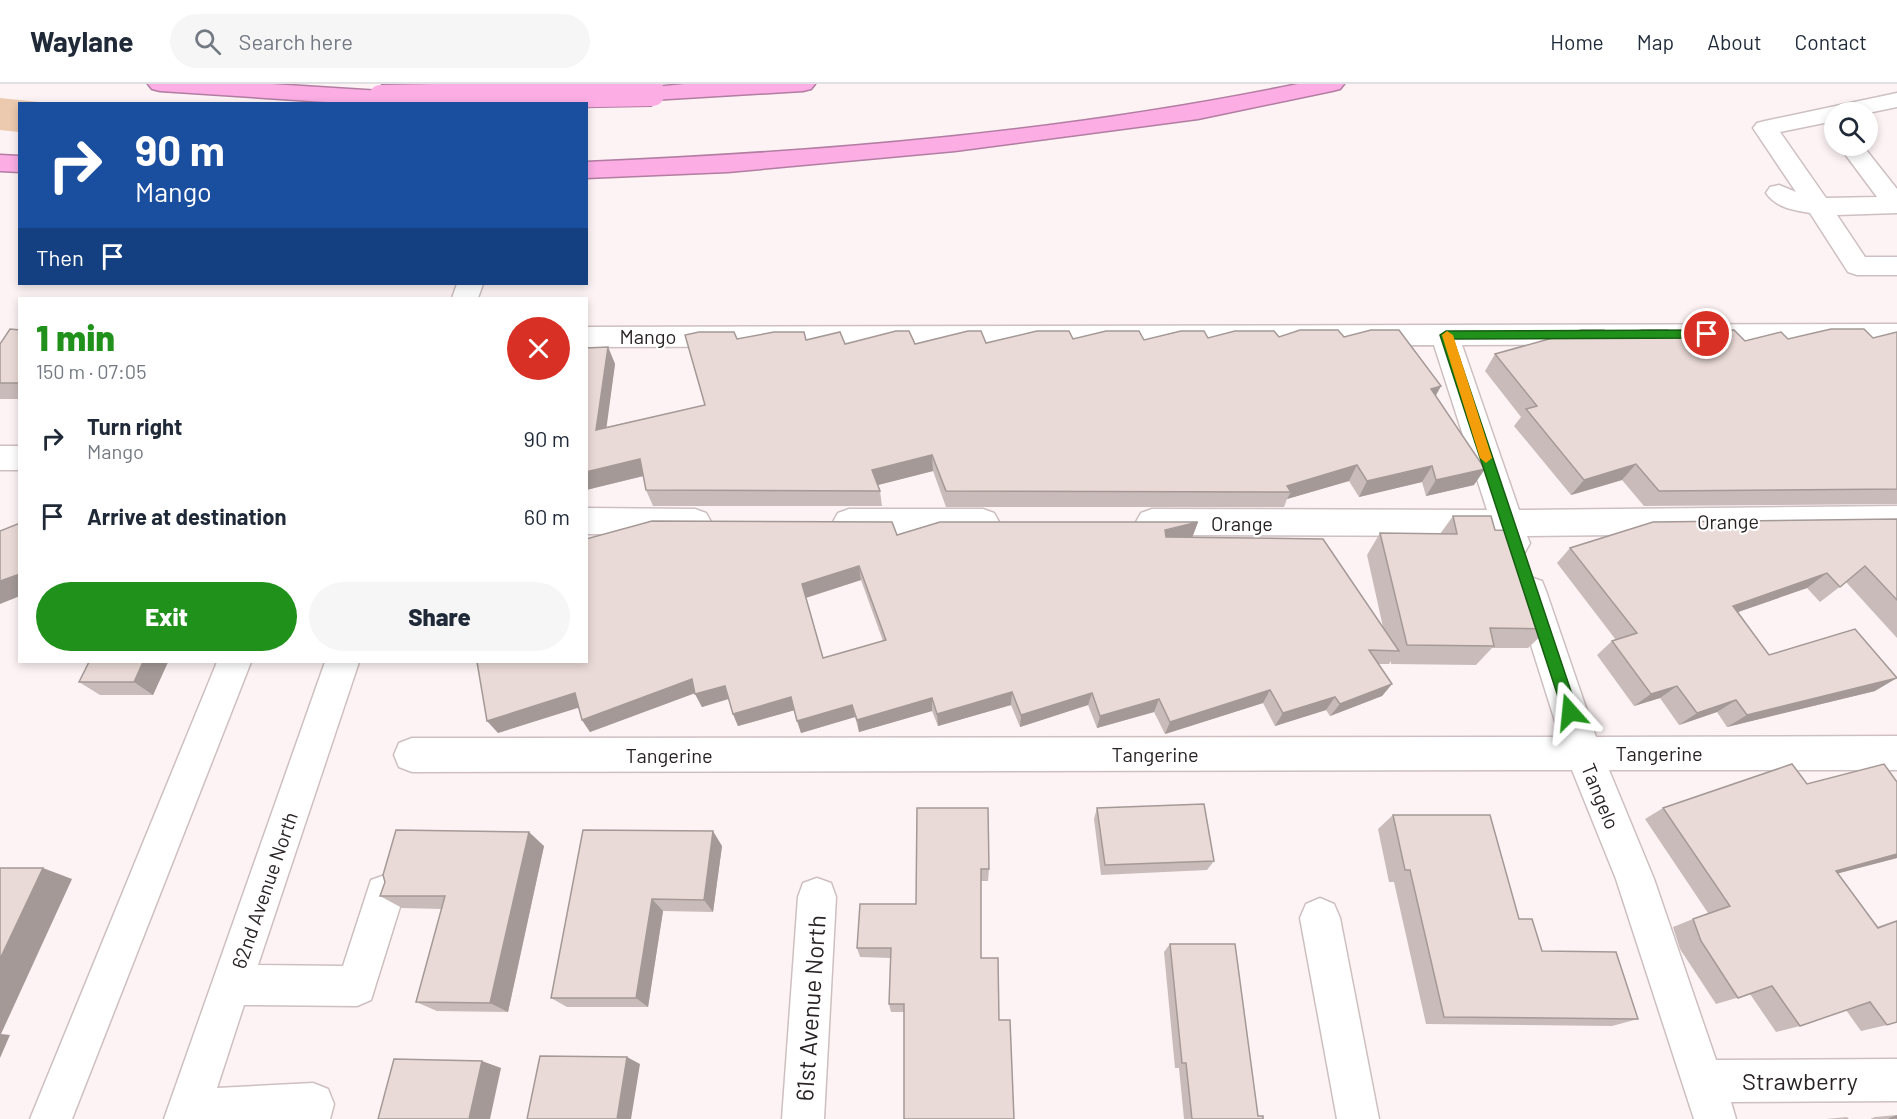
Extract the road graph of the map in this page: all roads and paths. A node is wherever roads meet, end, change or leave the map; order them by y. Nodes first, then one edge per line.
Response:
1 (160, 84) edge
2 (537, 84) edge
3 (803, 84) edge
4 (1332, 84) edge
5 (1897, 100) edge
6 (531, 102) edge
7 (1878, 105) edge
8 (1824, 120) edge
9 (1859, 156) edge
10 (0, 163) edge
11 (1787, 163) junction
12 (18, 164) edge
13 (588, 170) edge
14 (1819, 207) junction
15 (1897, 266) edge
16 (1897, 334) edge
17 (1446, 335) junction
18 (588, 337) edge
19 (0, 458) edge
20 (18, 458) edge
21 (1897, 519) edge
22 (588, 521) edge
23 (718, 522) edge
24 (826, 522) edge
25 (1017, 522) edge
26 (1125, 522) edge
27 (1508, 523) junction
28 (234, 663) edge
29 (342, 663) edge
30 (1897, 753) edge
31 (1584, 754) junction
32 (412, 755) dead end
33 (385, 894) edge
34 (817, 897) dead end
35 (1320, 918) dead end
36 (232, 985) junction
37 (1702, 1080) junction
38 (1897, 1080) edge
39 (187, 1115) edge
40 (51, 1119) edge
41 (309, 1119) edge
42 (803, 1119) edge
43 (1358, 1119) edge
44 (1715, 1119) edge

1 - 3 highway, bridge
2 - 6 street
4 - 13 highway
5 - 7 street
8 - 11 street
9 - 14 street
10 - 12 highway
11 - 14 street
11 - 14 street
14 - 15 street
16 - 17 street, Mango
17 - 18 street, Mango
17 - 27 street, Tangelo
19 - 20 street
21 - 27 street, Orange
22 - 23 street
24 - 25 street
26 - 27 street, Orange
27 - 31 street, Tangelo
28 - 40 street
29 - 36 street, 62nd Avenue North
30 - 31 street, Tangerine
31 - 32 street, Tangerine
31 - 37 street, Tangelo
33 - 36 street
34 - 42 street, 61st Avenue North
35 - 43 street
36 - 39 street, 62nd Avenue North
37 - 38 street, Strawberry
37 - 44 street, Tangelo
39 - 41 street

